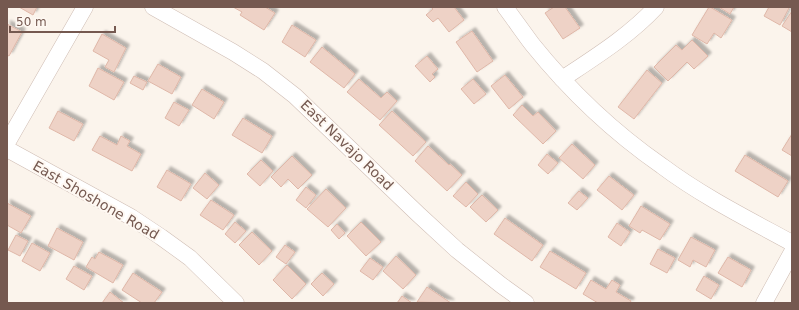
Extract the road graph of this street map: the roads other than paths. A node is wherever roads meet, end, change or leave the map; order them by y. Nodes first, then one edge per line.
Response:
1 (84, 7) edge
2 (153, 7) edge
3 (505, 7) edge
4 (656, 7) edge
5 (562, 79) junction
6 (7, 143) edge
7 (7, 149) edge
8 (792, 243) edge
9 (792, 252) edge
10 (236, 303) edge
11 (526, 303) edge
12 (764, 303) edge

1 - 6 street
2 - 11 street, East Navajo Road
3 - 5 street
4 - 5 street
5 - 8 street
7 - 10 street, East Shoshone Road
9 - 12 street

